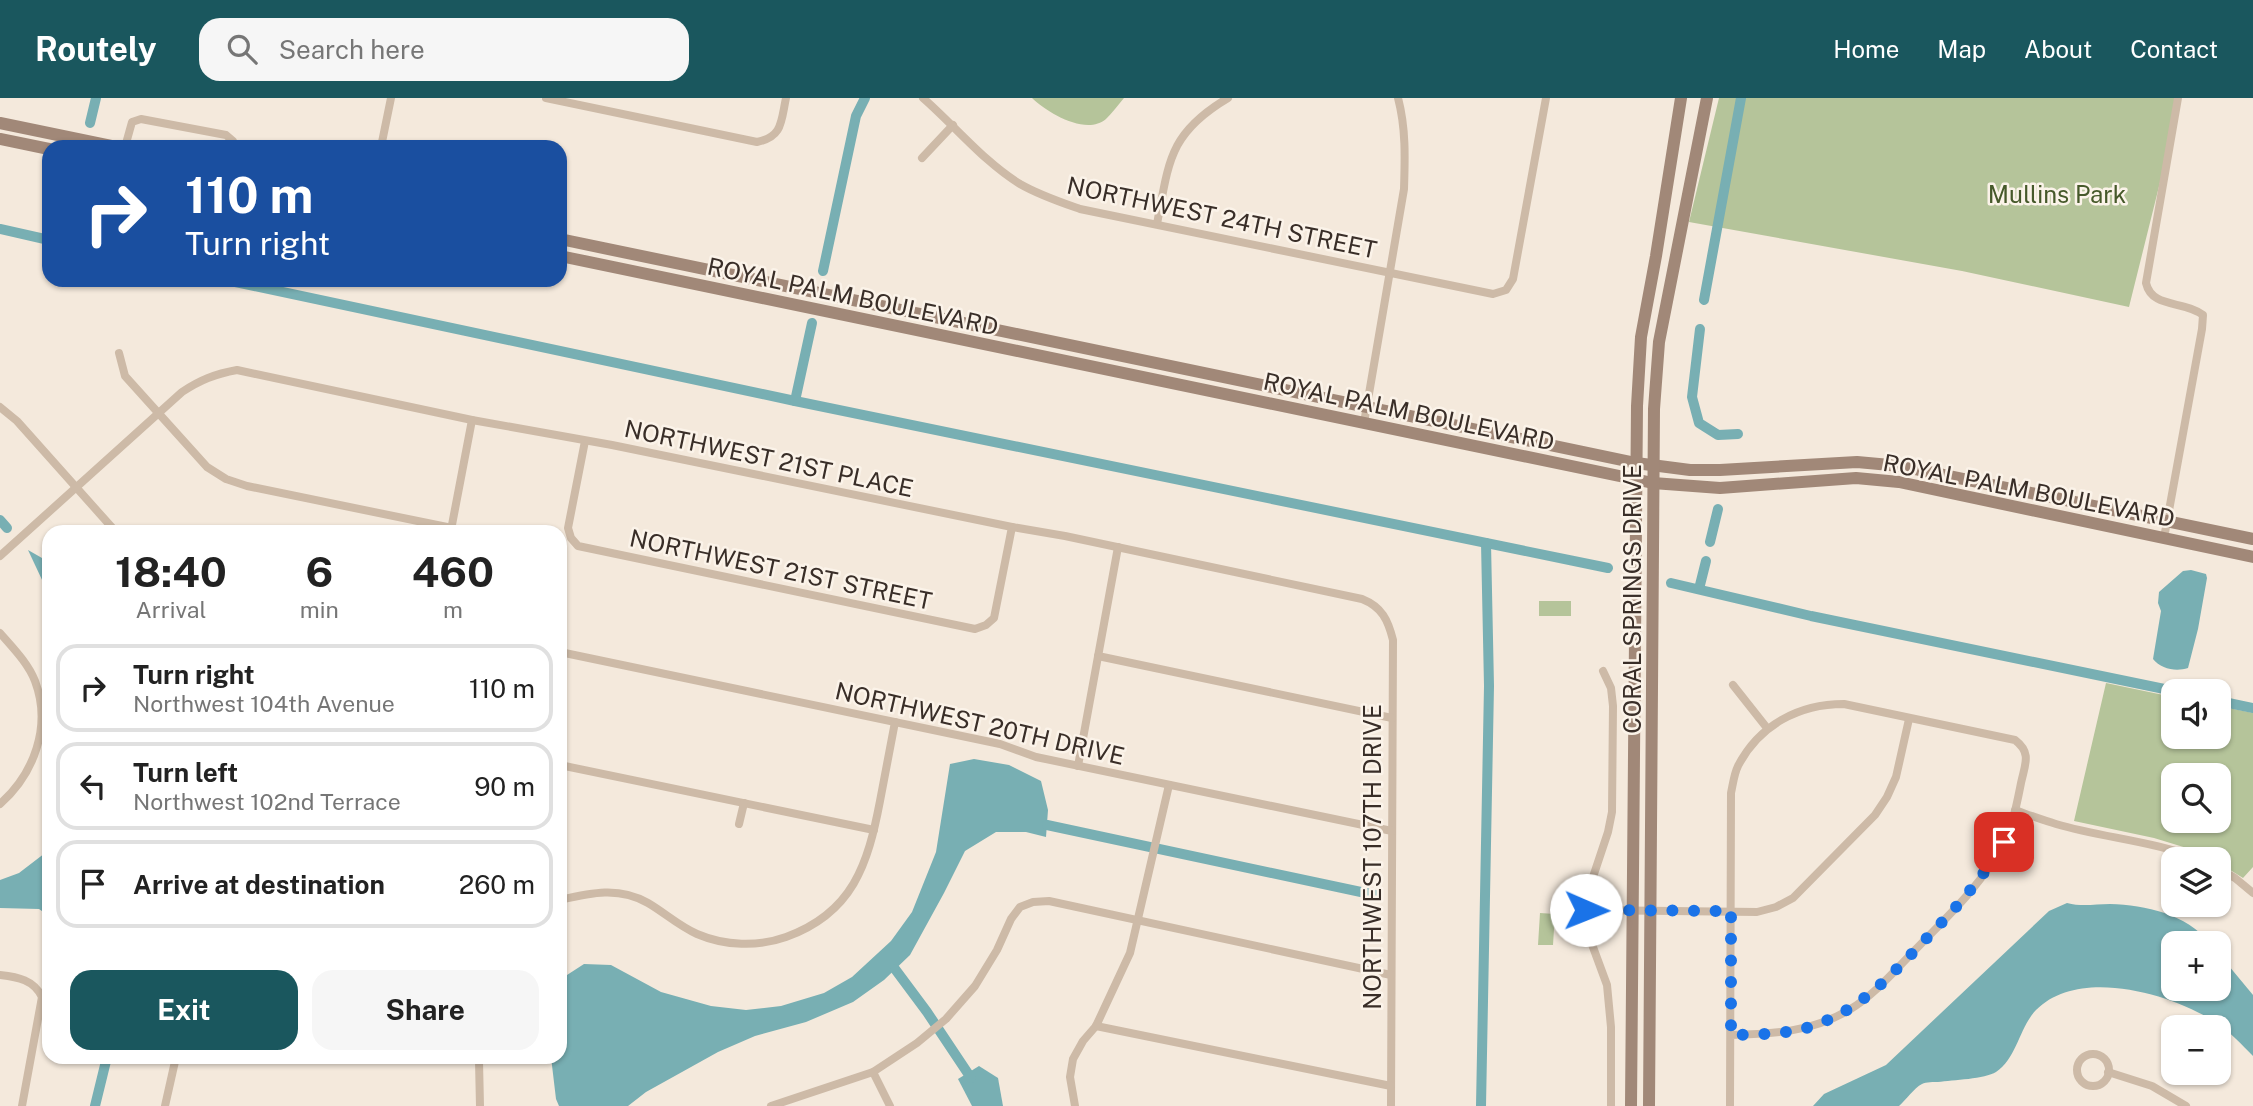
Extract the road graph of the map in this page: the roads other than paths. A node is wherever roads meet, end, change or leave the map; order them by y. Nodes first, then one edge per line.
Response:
1 (391, 98) edge
2 (546, 98) edge
3 (786, 98) edge
4 (923, 98) edge
5 (1228, 98) edge
6 (1398, 98) edge
7 (1546, 98) edge
8 (1681, 98) edge
9 (1707, 98) edge
10 (2178, 98) edge
11 (0, 123) edge
12 (953, 125) junction
13 (0, 139) edge
14 (82, 140) edge
15 (126, 140) edge
16 (232, 140) edge
17 (382, 140) edge
18 (42, 148) edge
19 (922, 158) dead end
20 (1157, 224) junction
21 (567, 240) edge
22 (567, 257) edge
23 (1389, 272) junction
24 (119, 353) dead end
25 (0, 407) edge
26 (1366, 407) junction
27 (158, 415) junction
28 (472, 420) junction
29 (1364, 423) junction
30 (585, 441) junction
31 (1636, 463) junction
32 (1653, 466) junction
33 (1636, 480) junction
34 (1653, 483) junction
35 (76, 487) junction
36 (2167, 521) junction
37 (111, 525) edge
38 (428, 525) edge
39 (452, 525) edge
40 (1012, 527) junction
41 (2164, 538) junction
42 (2253, 539) edge
43 (1118, 547) junction
44 (0, 556) edge
45 (2253, 557) edge
46 (1381, 611) joint
47 (0, 633) edge
48 (567, 653) edge
49 (1098, 656) junction
50 (1603, 671) dead end
51 (1733, 685) dead end
52 (1392, 718) junction
53 (1909, 719) junction
54 (895, 722) junction
55 (1767, 728) junction
56 (567, 766) edge
57 (1078, 766) junction
58 (1169, 785) junction
59 (744, 803) junction
60 (0, 804) edge
61 (2015, 810) junction
62 (739, 824) dead end
63 (874, 831) junction
64 (1392, 831) junction
65 (2161, 847) edge
66 (2231, 876) edge
67 (2253, 893) edge
68 (567, 898) edge
69 (1586, 910) junction
70 (1632, 911) junction
71 (1651, 911) junction
72 (1731, 911) junction
73 (1139, 921) junction
74 (0, 975) edge
75 (1391, 975) junction
76 (1096, 1026) junction
77 (1731, 1035) junction
78 (174, 1064) edge
79 (480, 1064) edge
80 (873, 1072) junction
81 (2108, 1072) dead end
82 (1391, 1086) junction
83 (22, 1106) edge
84 (165, 1106) edge
85 (480, 1106) edge
86 (771, 1106) edge
87 (890, 1106) edge
88 (1075, 1106) edge
89 (1391, 1106) edge
90 (1611, 1106) edge
91 (1631, 1106) edge
92 (1649, 1106) edge
93 (1730, 1106) edge
94 (2186, 1106) edge

1 - 17 street
2 - 3 street
4 - 12 street, NORTHWEST 24TH STREET
5 - 20 street
6 - 23 street
7 - 23 street, NORTHWEST 24TH STREET
8 - 31 main road, CORAL SPRINGS DRIVE
9 - 32 main road, CORAL SPRINGS DRIVE
10 - 36 street
11 - 14 main road
12 - 19 street
12 - 20 street, NORTHWEST 24TH STREET
13 - 18 main road
15 - 16 street
20 - 23 street, NORTHWEST 24TH STREET
21 - 26 main road, ROYAL PALM BOULEVARD
22 - 29 main road, ROYAL PALM BOULEVARD
23 - 26 street
24 - 27 street
25 - 35 street
26 - 29 street
26 - 31 main road, ROYAL PALM BOULEVARD
27 - 28 street, NORTHWEST 21ST PLACE
27 - 35 street, NORTHWEST 21ST PLACE
27 - 38 street
28 - 30 street, NORTHWEST 21ST PLACE
28 - 39 street
29 - 33 main road, ROYAL PALM BOULEVARD
30 - 40 street, NORTHWEST 21ST PLACE
30 - 40 street, NORTHWEST 21ST STREET
31 - 32 main road, ROYAL PALM BOULEVARD
31 - 33 main road, CORAL SPRINGS DRIVE
32 - 34 main road, CORAL SPRINGS DRIVE
32 - 36 main road, ROYAL PALM BOULEVARD
33 - 34 main road, ROYAL PALM BOULEVARD
33 - 70 main road, CORAL SPRINGS DRIVE
34 - 41 main road, ROYAL PALM BOULEVARD
34 - 71 main road, CORAL SPRINGS DRIVE
35 - 37 street
35 - 44 street, NORTHWEST 21ST PLACE
36 - 41 street
36 - 42 main road, ROYAL PALM BOULEVARD
40 - 43 street, NORTHWEST 21ST PLACE
41 - 45 main road, ROYAL PALM BOULEVARD
43 - 46 street, NORTHWEST 21ST PLACE
43 - 49 street
46 - 52 street, NORTHWEST 107TH DRIVE
47 - 60 street
48 - 54 street, NORTHWEST 20TH DRIVE
49 - 52 street
49 - 57 street
50 - 69 street
51 - 55 street
52 - 64 street, NORTHWEST 107TH DRIVE
53 - 55 street
53 - 61 street
53 - 72 street
54 - 57 street, NORTHWEST 20TH DRIVE
54 - 63 street
55 - 72 street
56 - 59 street
57 - 58 street, NORTHWEST 20TH DRIVE
58 - 64 street, NORTHWEST 20TH DRIVE
58 - 73 street
59 - 62 street
59 - 63 street
61 - 65 street
61 - 77 street
63 - 68 street
64 - 75 street, NORTHWEST 107TH DRIVE
66 - 67 street
69 - 70 street
69 - 90 street
70 - 71 street
70 - 91 main road, CORAL SPRINGS DRIVE
71 - 72 street
71 - 92 main road, CORAL SPRINGS DRIVE
72 - 77 street
73 - 75 street
73 - 76 street
73 - 80 street
74 - 83 street
75 - 82 street, NORTHWEST 107TH DRIVE
76 - 82 street
76 - 88 street
77 - 93 street
78 - 84 street
79 - 85 street
80 - 86 street
80 - 87 street
81 - 94 street
82 - 89 street, NORTHWEST 107TH DRIVE

